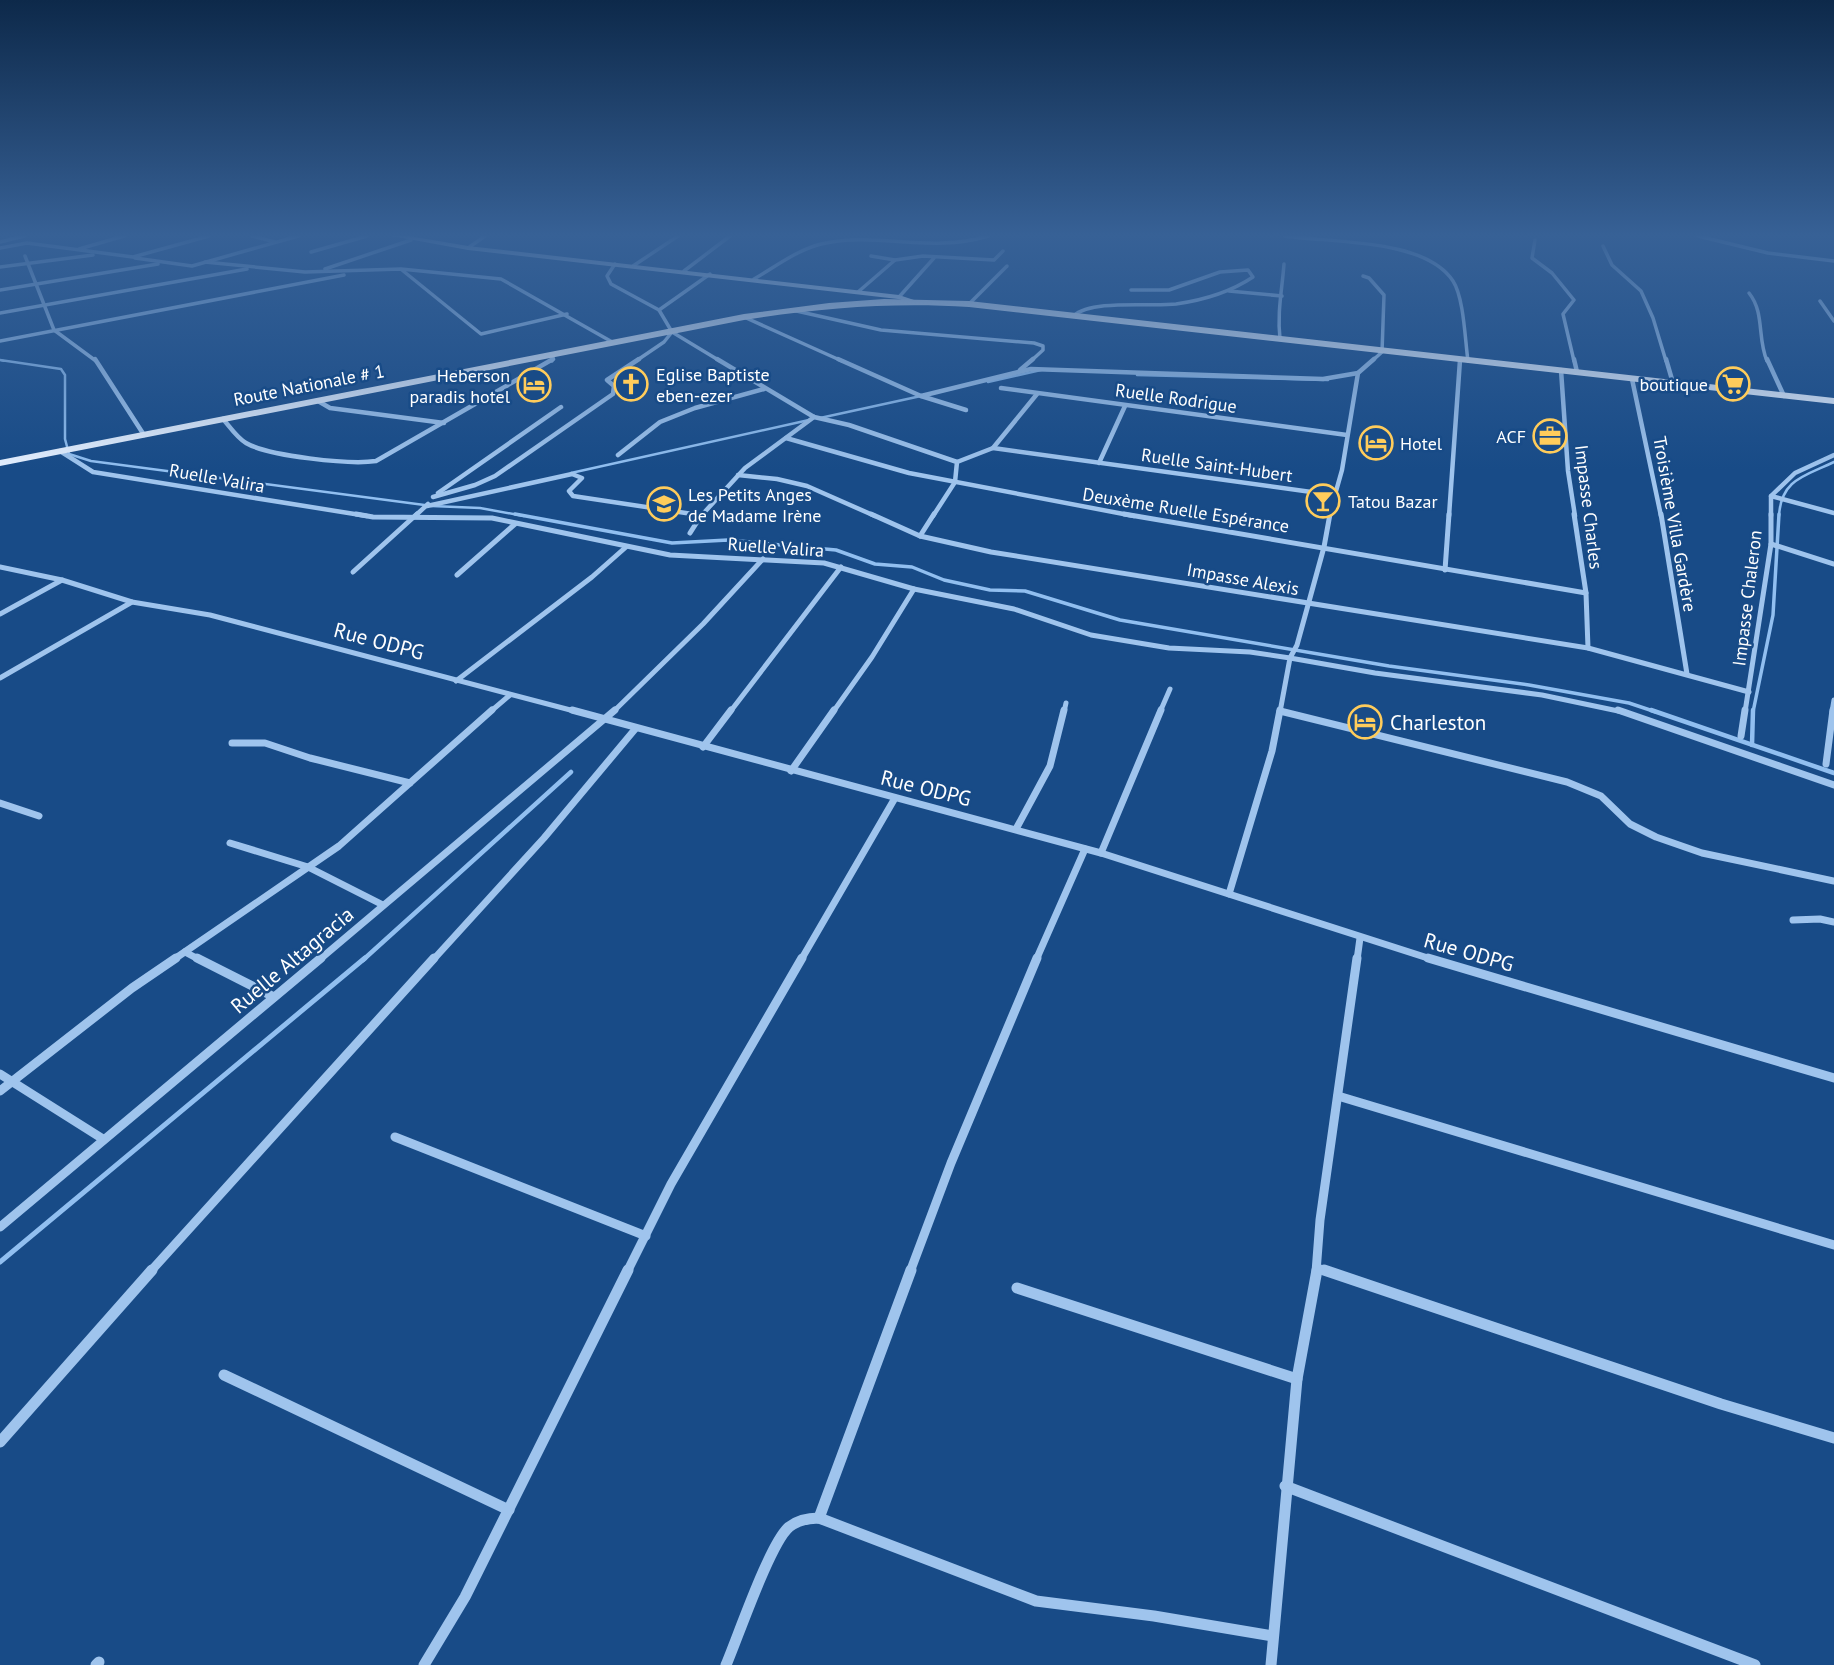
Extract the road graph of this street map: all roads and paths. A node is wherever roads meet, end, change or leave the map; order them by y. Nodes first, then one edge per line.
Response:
1 (47, 314) edge
2 (140, 314) edge
3 (456, 314) edge
4 (567, 314) joint
5 (661, 314) edge
6 (763, 314) edge
7 (806, 314) edge
8 (1053, 314) edge
9 (1076, 314) edge
10 (1278, 314) edge
11 (1384, 314) edge
12 (1458, 314) edge
13 (1563, 314) edge
14 (1651, 314) edge
15 (1759, 314) edge
16 (1073, 316) junction
17 (744, 317) junction
18 (54, 330) junction
19 (672, 332) junction
20 (1280, 339) junction
21 (0, 341) edge
22 (614, 343) junction
23 (1383, 347) junction
24 (553, 355) junction
25 (1464, 360) junction
26 (1019, 370) junction
27 (1561, 370) junction
28 (1577, 372) junction
29 (1358, 373) junction
30 (1632, 379) junction
31 (1673, 383) junction
32 (1001, 388) dead end
33 (765, 389) junction
34 (1037, 394) junction
35 (921, 396) junction
36 (1784, 396) junction
37 (318, 401) junction
38 (1834, 401) edge
39 (1125, 406) junction
40 (561, 407) dead end
41 (966, 410) dead end
42 (814, 417) junction
43 (223, 419) junction
44 (445, 423) junction
45 (144, 435) junction
46 (1347, 435) junction
47 (786, 438) junction
48 (993, 448) junction
49 (60, 451) junction
50 (618, 455) dead end
51 (1834, 455) edge
52 (957, 462) junction
53 (0, 463) edge
54 (1098, 463) junction
55 (738, 475) junction
56 (955, 482) junction
57 (1333, 495) junction
58 (1771, 496) junction
59 (433, 497) junction
60 (427, 506) junction
61 (1834, 513) edge
62 (699, 515) junction
63 (415, 518) junction
64 (515, 524) junction
65 (690, 533) dead end
66 (920, 536) junction
67 (1771, 544) junction
68 (626, 547) junction
69 (1324, 547) junction
70 (763, 559) junction
71 (1834, 564) edge
72 (0, 567) edge
73 (841, 567) junction
74 (1445, 570) junction
75 (353, 572) dead end
76 (457, 575) dead end
77 (62, 580) junction
78 (915, 589) junction
79 (1586, 593) junction
80 (132, 602) junction
81 (1308, 604) junction
82 (0, 614) edge
83 (1588, 648) junction
84 (1290, 658) junction
85 (1687, 674) junction
86 (0, 678) edge
87 (456, 681) junction
88 (1170, 690) dead end
89 (1749, 692) junction
90 (510, 695) junction
91 (1834, 700) edge
92 (1066, 703) dead end
93 (1280, 711) junction
94 (606, 719) junction
95 (636, 728) junction
96 (1741, 736) dead end
97 (232, 743) dead end
98 (703, 747) junction
99 (1826, 764) dead end
100 (791, 771) junction
101 (410, 783) junction
102 (1834, 785) edge
103 (894, 798) junction
104 (0, 803) edge
105 (39, 816) dead end
106 (1016, 829) junction
107 (230, 843) dead end
108 (1084, 849) junction
109 (1101, 853) junction
110 (308, 867) junction
111 (1834, 881) edge
112 (1229, 894) junction
113 (383, 905) junction
114 (1793, 920) dead end
115 (1834, 922) edge
116 (1360, 938) junction
117 (185, 952) junction
118 (274, 997) junction
119 (0, 1074) edge
120 (1834, 1078) edge
121 (12, 1080) junction
122 (0, 1091) edge
123 (1338, 1096) junction
124 (395, 1137) dead end
125 (103, 1139) junction
126 (0, 1227) edge
127 (646, 1236) junction
128 (1834, 1245) edge
129 (1317, 1268) junction
130 (1017, 1288) dead end
131 (224, 1375) dead end
132 (1297, 1379) junction
133 (1834, 1438) edge
134 (0, 1443) edge
135 (1285, 1486) junction
136 (509, 1510) junction
137 (819, 1518) junction
138 (1273, 1636) junction
139 (424, 1665) edge
140 (726, 1665) edge
141 (1271, 1665) edge
142 (1755, 1665) edge

1 - 18 street
2 - 18 street
3 - 4 street
4 - 22 street
5 - 19 street
6 - 17 main road, Route Nationale # 1
7 - 26 street
8 - 16 main road, Route Nationale # 1
9 - 16 street
10 - 20 street
11 - 23 street
12 - 25 street
13 - 28 street
14 - 31 street
15 - 36 street
16 - 20 main road, Route Nationale # 1
17 - 19 main road, Route Nationale # 1
17 - 35 street
18 - 21 street
18 - 45 street
19 - 22 main road, Route Nationale # 1
19 - 33 street
19 - 59 street
20 - 23 main road, Route Nationale # 1
22 - 24 main road, Route Nationale # 1
23 - 25 main road, Route Nationale # 1
23 - 29 street
24 - 37 main road, Route Nationale # 1
24 - 44 street
25 - 27 main road, Route Nationale # 1
25 - 74 street
26 - 29 street
26 - 35 street
27 - 28 main road, Route Nationale # 1
27 - 79 street, Impasse Charles
28 - 30 main road, Route Nationale # 1
29 - 46 street
30 - 31 main road, Route Nationale # 1
30 - 85 street, Troisième Villa Gardère
31 - 36 main road, Route Nationale # 1
32 - 34 street, Ruelle Rodrigue
33 - 42 street
33 - 50 street
34 - 39 street, Ruelle Rodrigue
34 - 48 street
35 - 41 street
36 - 38 main road, Route Nationale # 1
37 - 43 main road, Route Nationale # 1
37 - 44 street
39 - 46 street, Ruelle Rodrigue
39 - 54 street
40 - 59 street
42 - 47 street
42 - 52 street
43 - 44 street
43 - 45 main road, Route Nationale # 1
45 - 49 main road, Route Nationale # 1
46 - 57 street
47 - 55 street
47 - 56 street, Deuxème Ruelle Espérance
48 - 52 street
48 - 54 street, Ruelle Saint-Hubert
49 - 53 main road, Route Nationale # 1
49 - 63 street, Ruelle Valira
51 - 58 street
52 - 56 street
54 - 57 street, Ruelle Saint-Hubert
55 - 62 street
55 - 66 street, Impasse Alexis
56 - 66 street
56 - 69 street, Deuxème Ruelle Espérance
57 - 69 street
58 - 61 street
58 - 67 street, Impasse Chaleron
59 - 60 street
60 - 62 street
60 - 63 street
62 - 65 street
63 - 64 street, Ruelle Valira
63 - 75 street
64 - 68 street, Ruelle Valira
64 - 76 street
66 - 81 street, Impasse Alexis
67 - 71 street
67 - 89 street, Impasse Chaleron
68 - 70 street, Ruelle Valira
68 - 87 street
69 - 74 street, Deuxème Ruelle Espérance
69 - 81 street
70 - 73 street, Ruelle Valira
70 - 94 street, Ruelle Altagracia
72 - 77 street, Rue ODPG
73 - 78 street, Ruelle Valira
73 - 98 street
74 - 79 street, Deuxème Ruelle Espérance
77 - 80 street, Rue ODPG
77 - 82 street
78 - 84 street, Ruelle Valira
78 - 100 street
79 - 83 street, Impasse Charles
80 - 86 street
80 - 87 street, Rue ODPG
81 - 83 street, Impasse Alexis
81 - 84 street
83 - 85 street, Impasse Alexis
84 - 93 street
84 - 102 street, Ruelle Valira
85 - 89 street, Impasse Alexis
87 - 90 street, Rue ODPG
88 - 109 street
89 - 96 street, Impasse Chaleron
90 - 94 street, Rue ODPG
90 - 101 street
91 - 99 street
92 - 106 street
93 - 111 street
93 - 112 street
94 - 95 street, Rue ODPG
94 - 113 street, Ruelle Altagracia
95 - 98 street, Rue ODPG
95 - 134 street
97 - 101 street
98 - 100 street, Rue ODPG
100 - 103 street, Rue ODPG
101 - 110 street
103 - 106 street, Rue ODPG
103 - 127 street
104 - 105 street
106 - 108 street, Rue ODPG
107 - 110 street
108 - 109 street, Rue ODPG
108 - 137 street
109 - 112 street, Rue ODPG
110 - 113 street
110 - 117 street
112 - 116 street, Rue ODPG
113 - 118 street, Ruelle Altagracia
114 - 115 street
116 - 120 street, Rue ODPG
116 - 123 street
117 - 118 street
117 - 121 street
118 - 125 street, Ruelle Altagracia
119 - 121 street
121 - 122 street
121 - 125 street
123 - 128 street
123 - 129 street
124 - 127 street
125 - 126 street, Ruelle Altagracia
127 - 136 street
129 - 132 street
129 - 133 street
130 - 132 street
131 - 136 street
132 - 135 street
135 - 138 street
135 - 142 street
136 - 139 street
137 - 138 street
137 - 140 street
138 - 141 street

